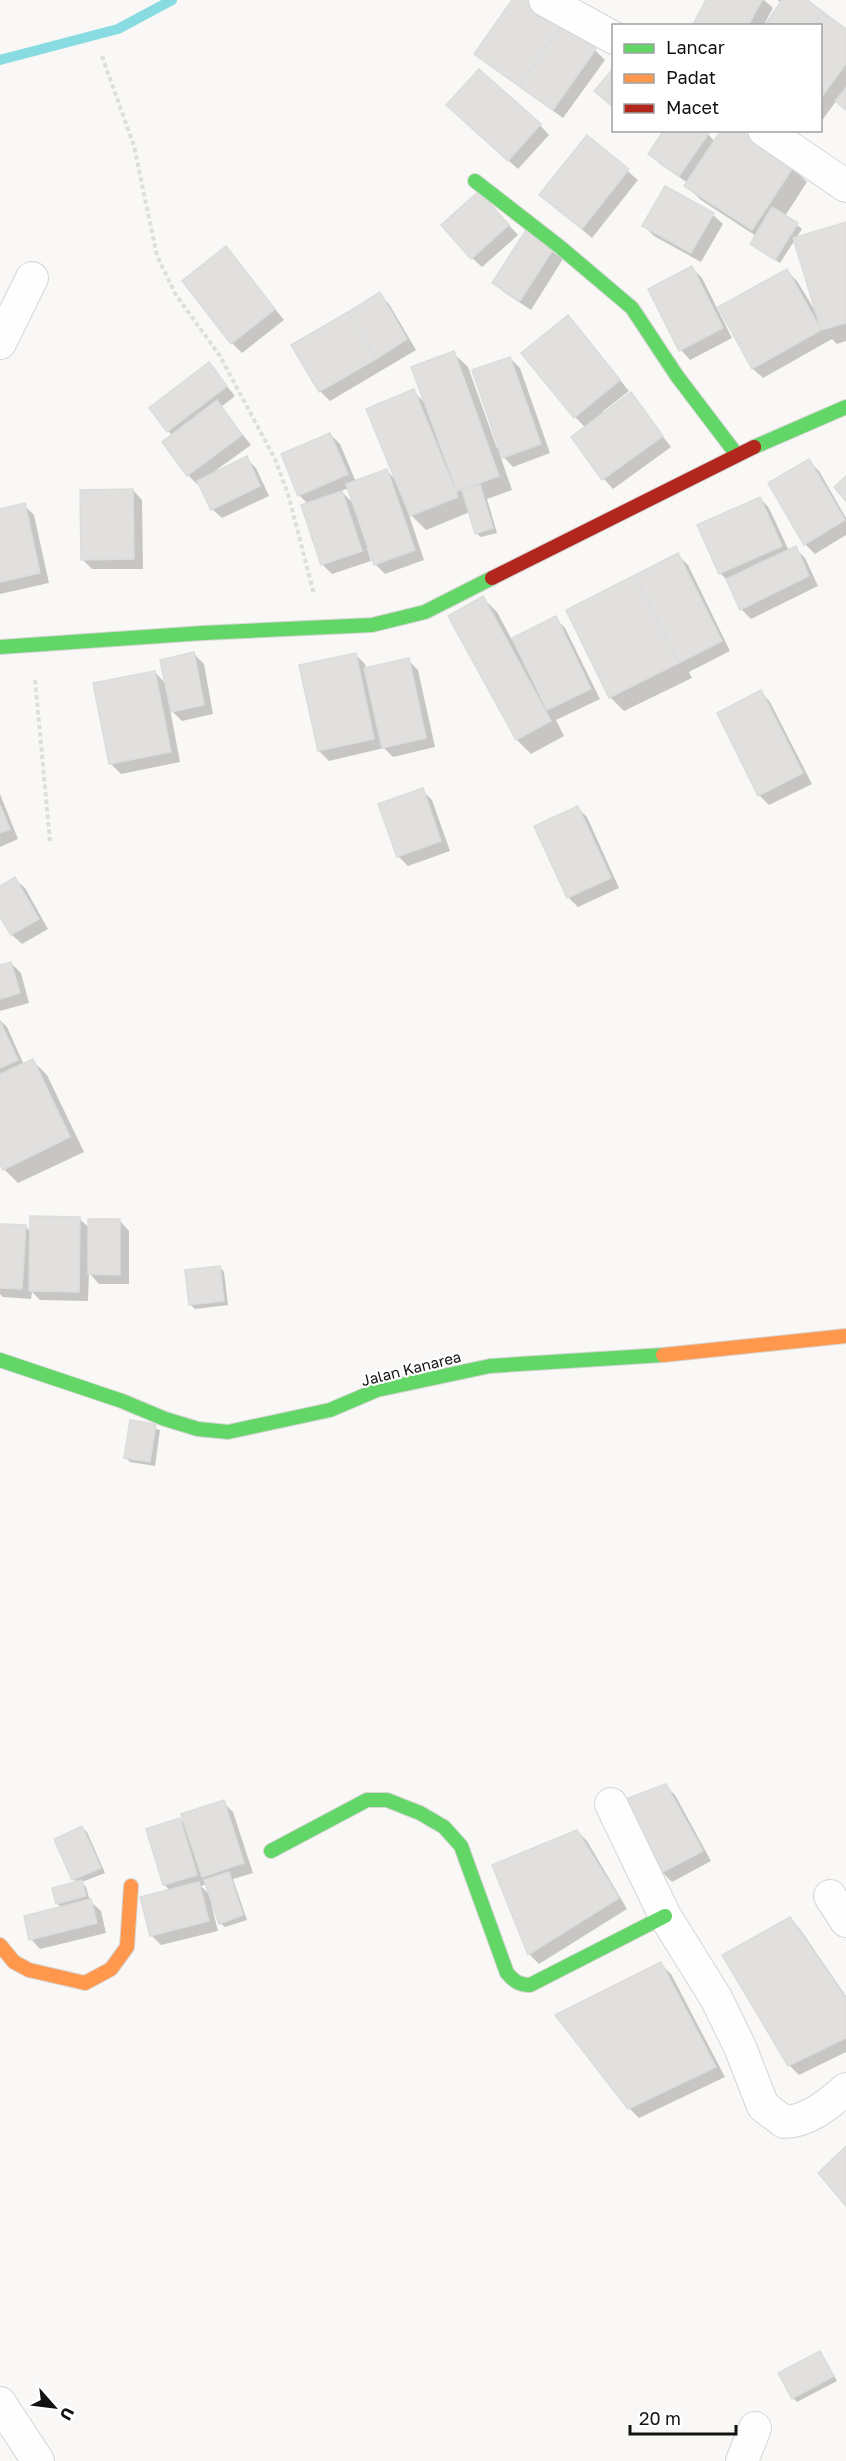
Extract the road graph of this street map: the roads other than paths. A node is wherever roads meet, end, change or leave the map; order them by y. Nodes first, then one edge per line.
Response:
1 (545, 0) edge
2 (612, 37) edge
3 (768, 132) edge
4 (475, 182) dead end
5 (846, 186) edge
6 (32, 278) dead end
7 (0, 343) edge
8 (846, 407) edge
9 (737, 455) junction
10 (0, 647) edge
11 (846, 1336) edge
12 (0, 1360) edge
13 (611, 1804) dead end
14 (271, 1851) dead end
15 (131, 1886) dead end
16 (665, 1916) junction
17 (0, 1945) edge
18 (841, 2103) edge
19 (0, 2403) edge
20 (755, 2428) dead end
21 (38, 2461) edge
22 (742, 2461) edge

1 - 2 street
3 - 5 street
4 - 9 street
6 - 7 street
8 - 9 street
9 - 10 street
11 - 12 street, Jalan Kanarea
13 - 16 street
14 - 16 street
15 - 17 street
16 - 18 street
19 - 21 street
20 - 22 street

